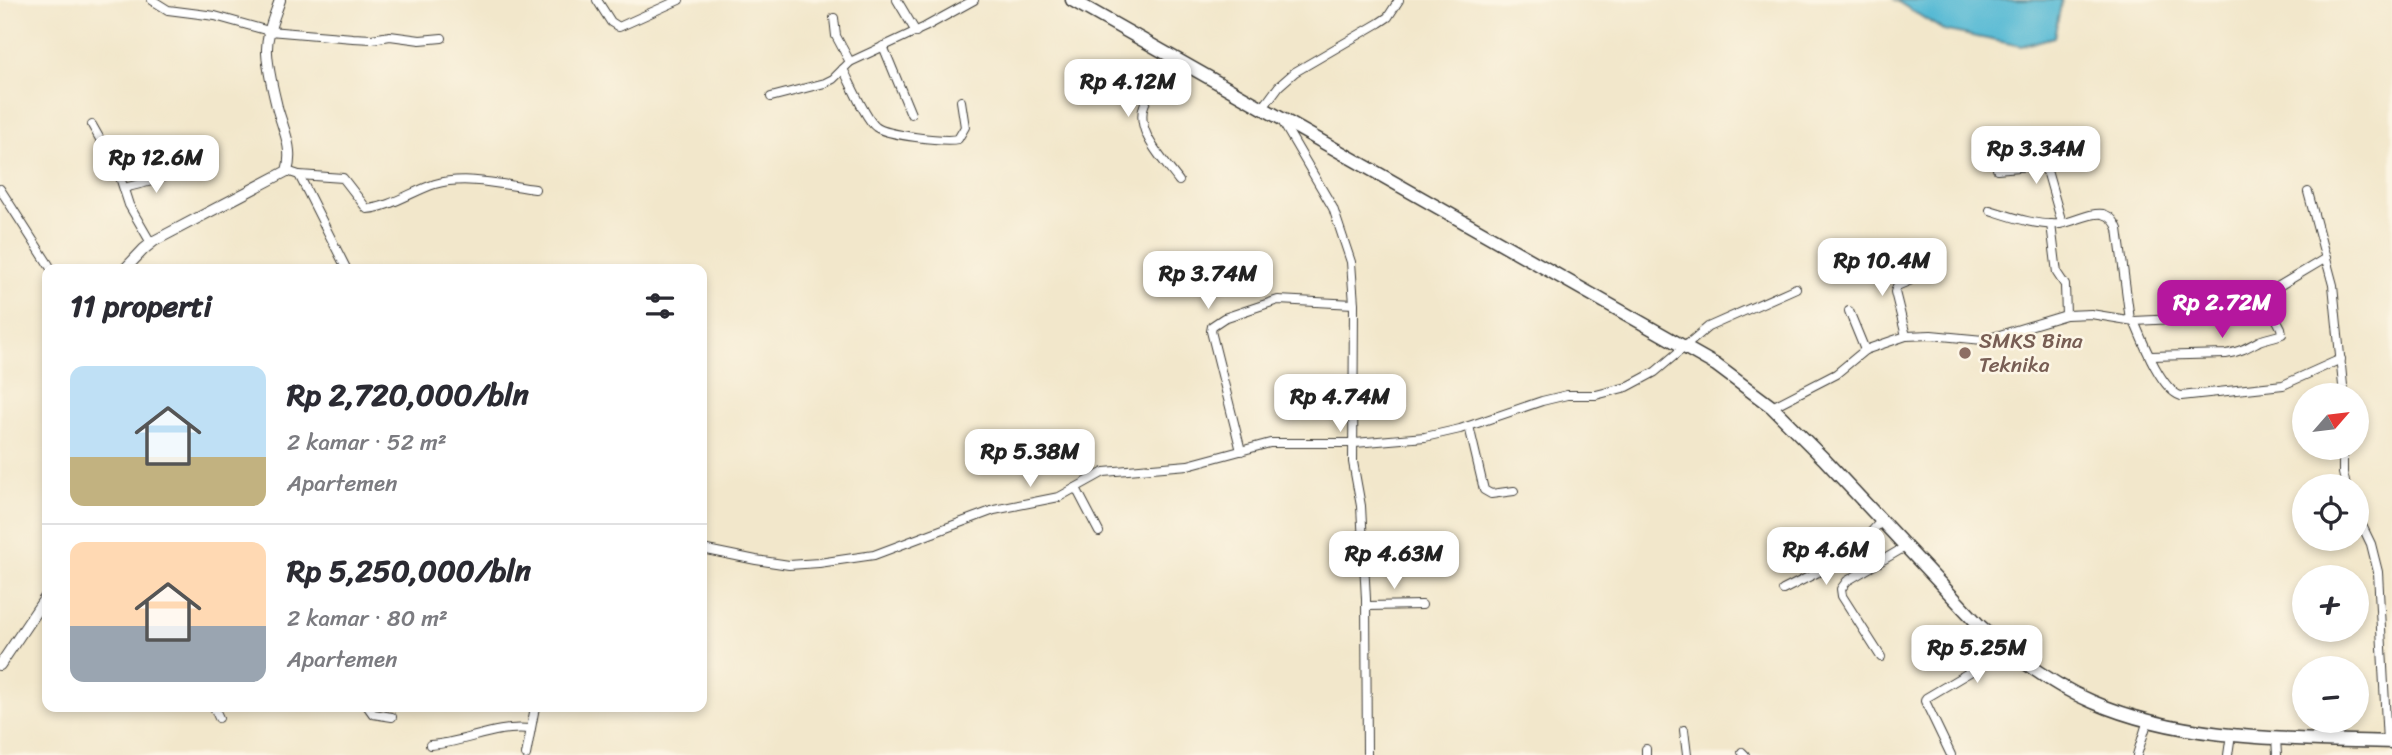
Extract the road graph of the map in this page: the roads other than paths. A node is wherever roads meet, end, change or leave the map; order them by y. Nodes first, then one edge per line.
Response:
1 (152, 0) edge
2 (281, 0) edge
3 (597, 0) edge
4 (680, 0) edge
5 (897, 0) edge
6 (974, 0) edge
7 (1072, 0) edge
8 (1399, 0) edge
9 (834, 18) dead end
10 (269, 31) junction
11 (916, 32) junction
12 (442, 38) dead end
13 (883, 46) junction
14 (1179, 61) junction
15 (850, 62) junction
16 (843, 69) junction
17 (771, 97) dead end
18 (961, 101) dead end
19 (1262, 108) junction
20 (911, 114) dead end
21 (1282, 121) junction
22 (92, 125) dead end
23 (1997, 169) dead end
24 (176, 170) dead end
25 (287, 171) junction
26 (299, 175) junction
27 (1178, 181) dead end
28 (124, 188) junction
29 (0, 189) edge
30 (535, 189) dead end
31 (2308, 192) dead end
32 (1990, 210) dead end
33 (2062, 223) junction
34 (2051, 224) junction
35 (151, 243) junction
36 (2326, 258) junction
37 (48, 264) edge
38 (130, 264) edge
39 (344, 264) edge
40 (1909, 281) dead end
41 (1796, 288) dead end
42 (2264, 295) junction
43 (1354, 304) junction
44 (1849, 311) dead end
45 (2066, 315) junction
46 (2132, 320) junction
47 (1906, 336) junction
48 (1686, 347) junction
49 (1865, 350) junction
50 (2151, 356) junction
51 (2341, 359) junction
52 (2343, 383) edge
53 (1772, 407) junction
54 (1469, 426) junction
55 (1355, 443) junction
56 (1241, 451) junction
57 (1076, 488) junction
58 (1514, 491) dead end
59 (1881, 521) junction
60 (1099, 532) dead end
61 (2369, 540) edge
62 (1905, 547) junction
63 (707, 550) edge
64 (1783, 590) dead end
65 (42, 606) edge
66 (1367, 606) junction
67 (1422, 606) dead end
68 (2007, 650) junction
69 (1881, 657) dead end
70 (0, 665) edge
71 (216, 712) edge
72 (372, 712) edge
73 (534, 712) edge
74 (391, 716) dead end
75 (219, 718) dead end
76 (2148, 720) junction
77 (530, 729) junction
78 (1684, 730) dead end
79 (2231, 734) junction
80 (2276, 738) junction
81 (2389, 742) edge
82 (430, 745) dead end
83 (526, 755) edge
84 (1367, 755) edge
85 (1687, 755) edge
86 (1951, 755) edge
87 (2137, 755) edge
88 (2228, 755) edge
89 (2277, 755) edge

1 - 10 street
2 - 10 street
3 - 4 street
5 - 11 street
6 - 11 street
7 - 14 main road
8 - 19 street
9 - 15 street
10 - 12 street
10 - 25 street
11 - 13 street
13 - 15 street
13 - 20 street
14 - 19 main road
14 - 27 street
15 - 16 street
16 - 17 street
16 - 18 street
19 - 21 main road
21 - 43 street
21 - 48 main road
22 - 28 street
23 - 33 street
24 - 28 street
25 - 26 street
25 - 35 street
26 - 30 street
26 - 39 street
28 - 35 street
29 - 37 street
31 - 36 street
32 - 34 street
33 - 34 street
33 - 46 street
34 - 45 street
35 - 38 street
36 - 42 street
36 - 51 street
40 - 47 street
41 - 48 street
42 - 46 street
42 - 50 street
43 - 55 street
43 - 56 street
44 - 49 street
45 - 46 street
45 - 47 street
46 - 50 street
47 - 49 street
48 - 53 main road
48 - 54 street
49 - 53 street
50 - 51 street
51 - 52 street
53 - 59 main road
54 - 55 street
54 - 58 street
55 - 56 street
55 - 66 street
56 - 57 street
57 - 60 street
57 - 63 street
59 - 62 main road
59 - 64 street
61 - 81 street
62 - 68 main road
62 - 69 street
65 - 70 street
66 - 67 street
66 - 84 street
68 - 76 main road
68 - 86 street
71 - 75 street
72 - 74 street
73 - 77 street
76 - 79 main road
76 - 87 street
77 - 82 street
77 - 83 street
78 - 85 street
79 - 80 main road
79 - 88 street
80 - 81 main road
80 - 89 street

